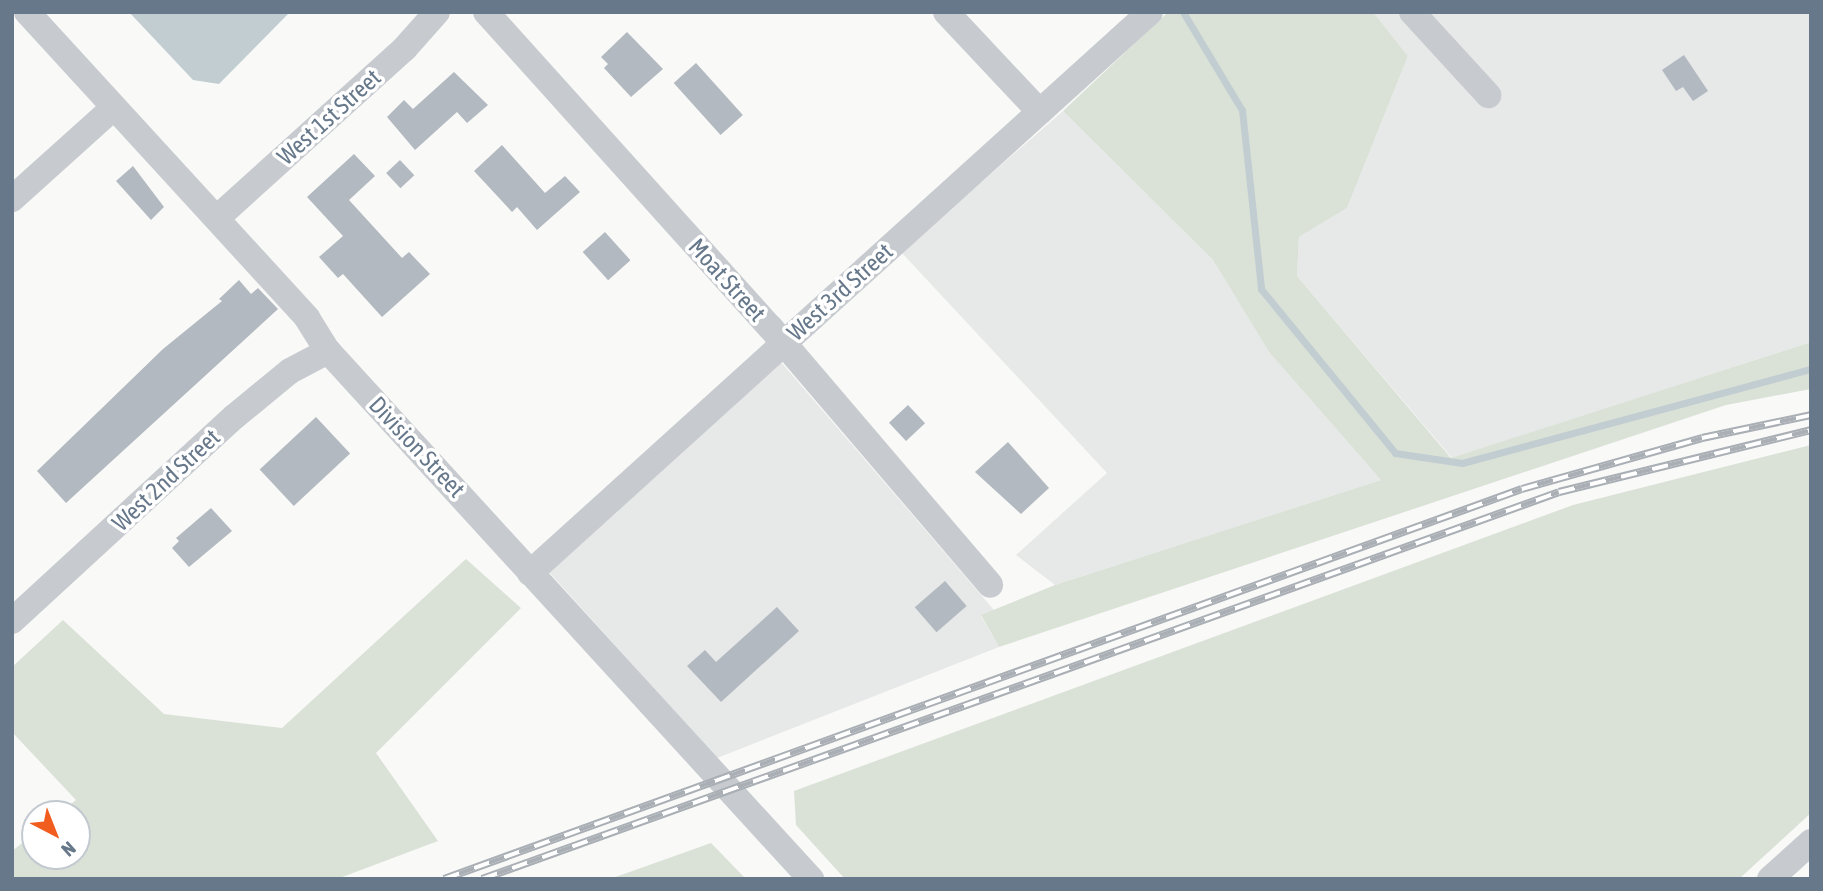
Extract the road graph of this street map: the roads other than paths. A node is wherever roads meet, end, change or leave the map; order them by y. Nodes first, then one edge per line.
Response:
1 (27, 12) edge
2 (438, 12) edge
3 (486, 12) edge
4 (946, 12) edge
5 (1150, 12) edge
6 (1412, 12) edge
7 (1488, 95) dead end
8 (114, 107) junction
9 (1040, 112) junction
10 (12, 199) edge
11 (217, 218) junction
12 (783, 344) junction
13 (328, 351) junction
14 (530, 573) junction
15 (990, 585) dead end
16 (12, 621) edge
17 (1811, 842) edge
18 (811, 879) edge
19 (1770, 879) edge

1 - 8 street, Division Street
2 - 11 street, West 1st Street
3 - 12 street, Moat Street
4 - 9 street
5 - 9 street, West 3rd Street
6 - 7 street
8 - 10 street
8 - 11 street, Division Street
9 - 12 street, West 3rd Street
11 - 13 street, Division Street
12 - 14 street, West 3rd Street
12 - 15 street, Moat Street
13 - 14 street, Division Street
13 - 16 street, West 2nd Street
14 - 18 street, Division Street
17 - 19 street

